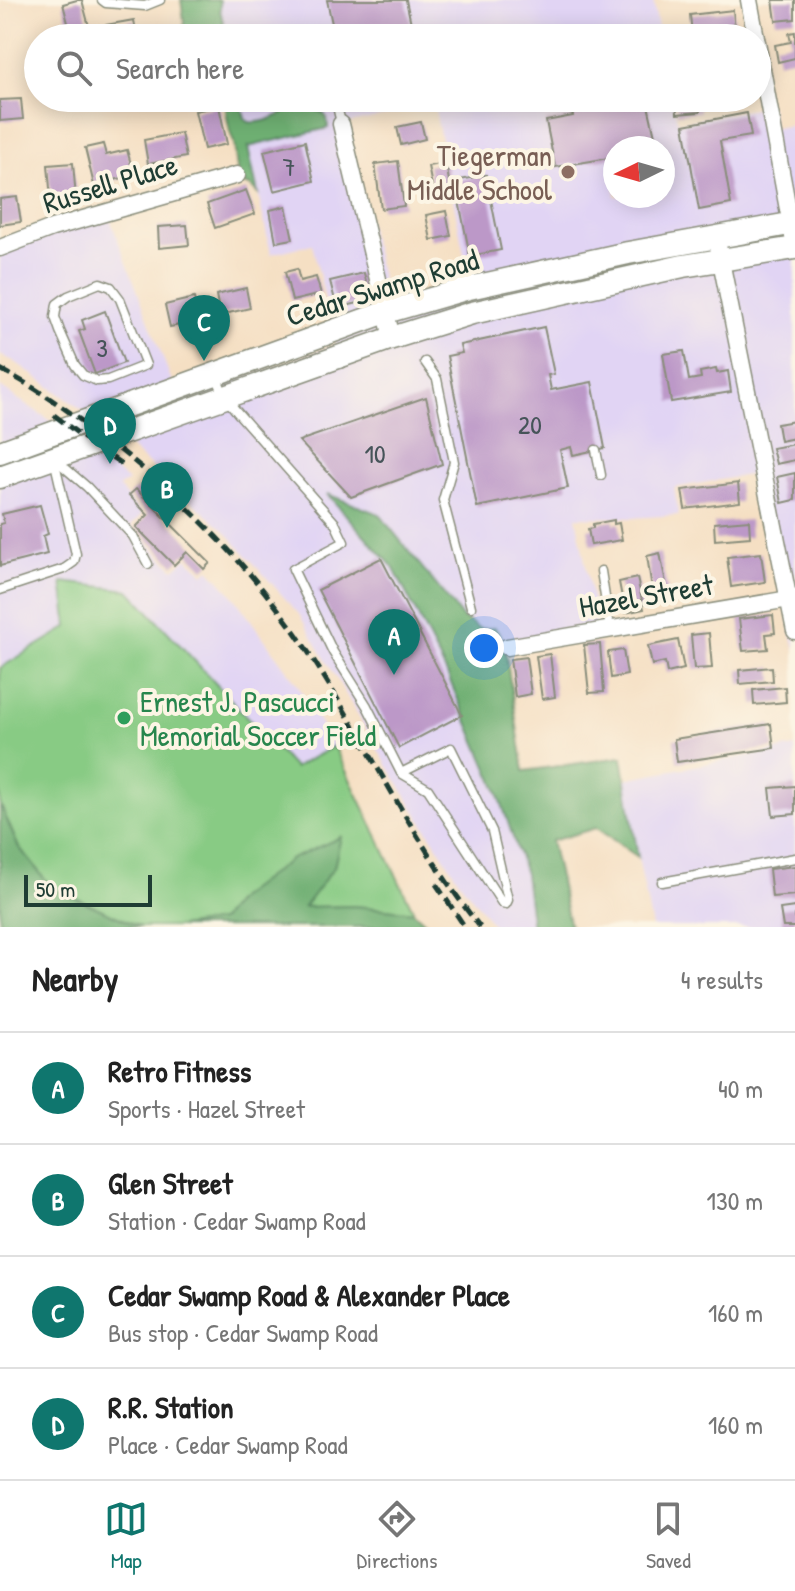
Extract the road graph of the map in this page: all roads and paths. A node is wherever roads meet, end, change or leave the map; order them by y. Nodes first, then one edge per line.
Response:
1 (102, 0) edge
2 (160, 0) edge
3 (749, 0) edge
4 (754, 24) edge
5 (771, 111) edge
6 (338, 112) edge
7 (341, 124) joint
8 (237, 175) dead end
9 (793, 223) edge
10 (716, 236) junction
11 (0, 248) edge
12 (795, 248) edge
13 (722, 260) junction
14 (386, 312) junction
15 (60, 331) joint
16 (392, 338) junction
17 (425, 362) dead end
18 (215, 374) junction
19 (225, 397) junction
20 (596, 450) dead end
21 (0, 452) edge
22 (54, 458) junction
23 (601, 475) dead end
24 (0, 477) edge
25 (148, 564) dead end
26 (601, 571) dead end
27 (0, 590) edge
28 (792, 599) edge
29 (471, 607) dead end
30 (610, 630) junction
31 (795, 631) edge
32 (507, 647) dead end
33 (401, 773) junction
34 (795, 858) edge
35 (662, 882) dead end

1 - 2 lane
3 - 4 street
5 - 9 street
6 - 7 lane
7 - 14 street
8 - 11 street, Russell Place
9 - 10 main road, Cedar Swamp Road
9 - 12 street
10 - 13 street
10 - 14 main road, Cedar Swamp Road
12 - 13 main road, Cedar Swamp Road
13 - 16 main road, Cedar Swamp Road
13 - 28 street
14 - 16 street
14 - 18 main road, Cedar Swamp Road
15 - 15 lane
16 - 19 main road, Cedar Swamp Road
17 - 29 lane
18 - 19 lane
18 - 21 main road, Cedar Swamp Road
19 - 22 main road, Cedar Swamp Road
19 - 33 lane
20 - 23 lane
22 - 24 main road, Cedar Swamp Road
22 - 25 lane
22 - 27 lane
26 - 30 lane
28 - 30 street, Hazel Street
28 - 31 street
30 - 32 street, Hazel Street
33 - 33 lane
34 - 35 lane

